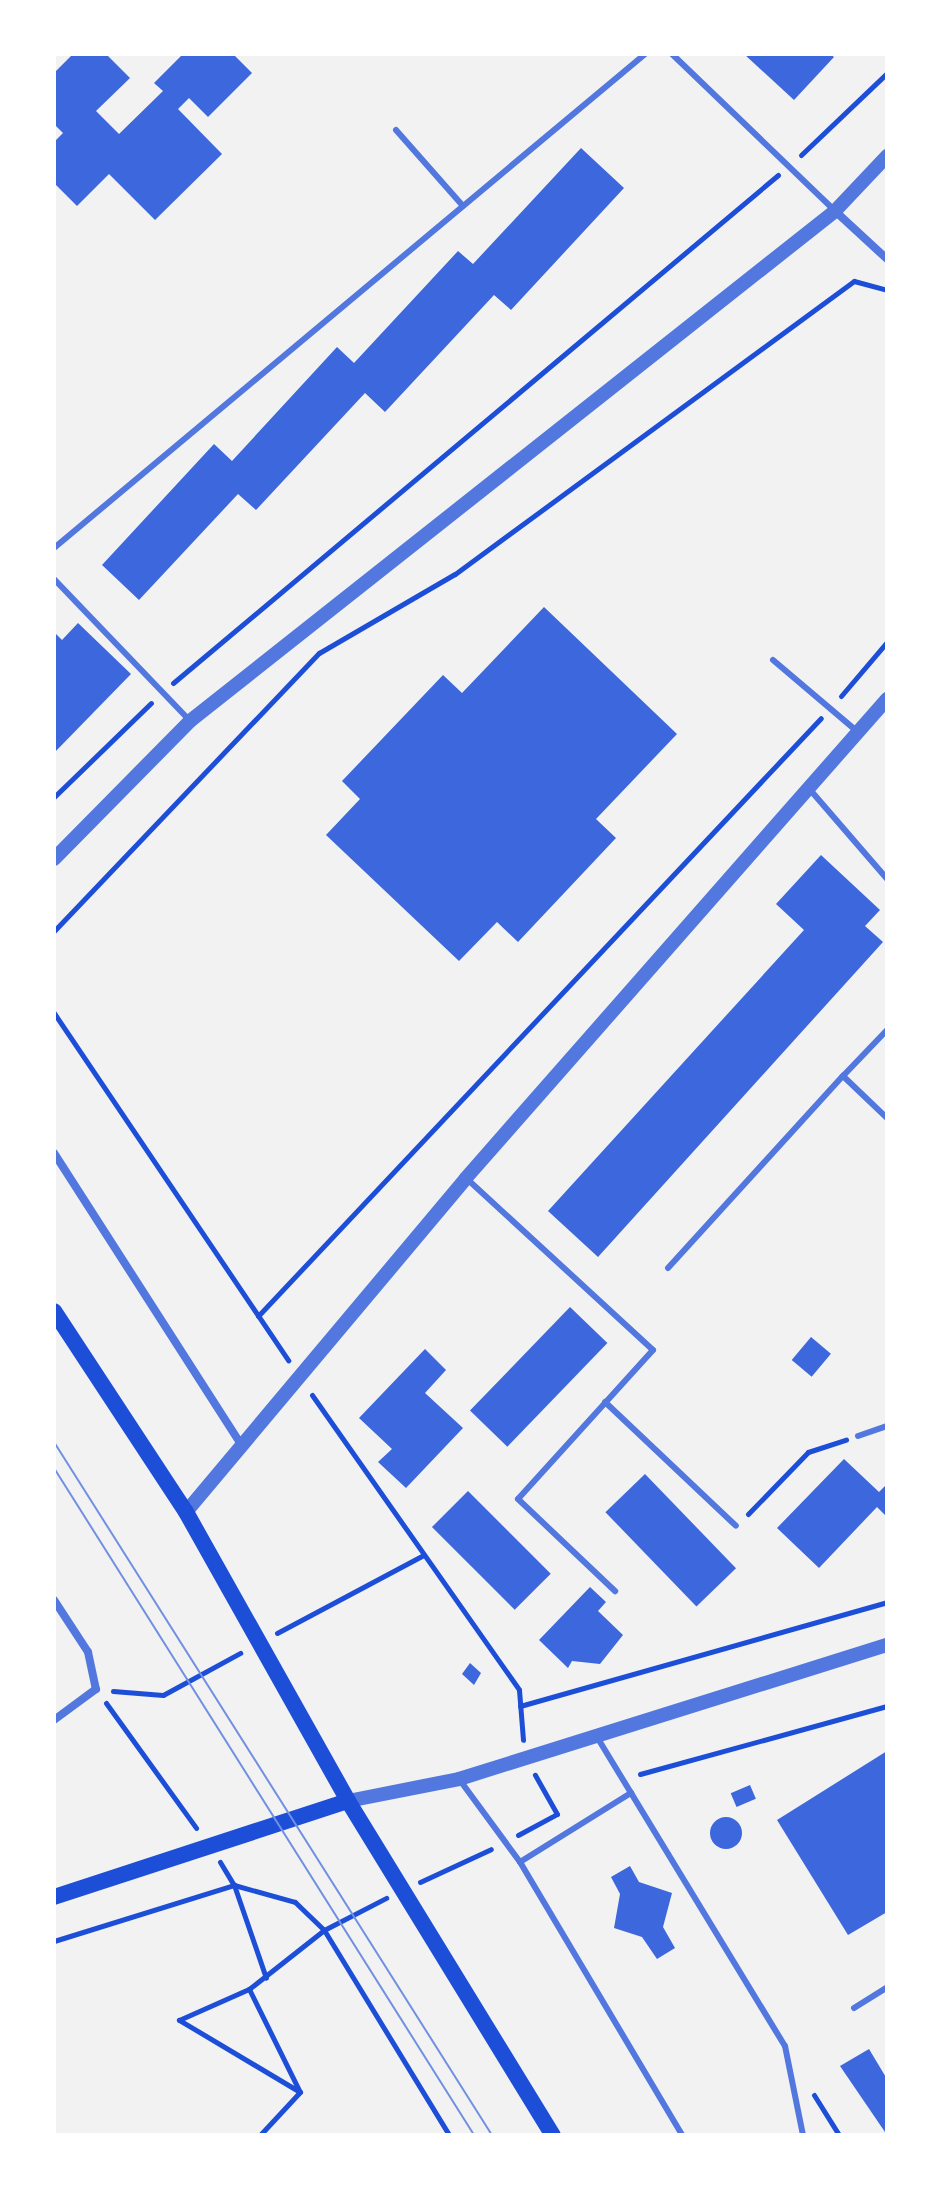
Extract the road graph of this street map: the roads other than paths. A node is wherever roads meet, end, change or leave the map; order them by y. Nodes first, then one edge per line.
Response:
1 (645, 54) edge
2 (672, 54) edge
3 (396, 130) dead end
4 (887, 156) edge
5 (463, 206) junction
6 (835, 211) junction
7 (887, 259) edge
8 (54, 548) edge
9 (54, 579) edge
10 (773, 660) dead end
11 (887, 699) edge
12 (190, 721) junction
13 (859, 733) junction
14 (812, 792) junction
15 (54, 859) edge
16 (887, 879) edge
17 (887, 1030) edge
18 (843, 1076) junction
19 (887, 1118) edge
20 (54, 1153) edge
21 (466, 1178) junction
22 (668, 1268) dead end
23 (54, 1311) edge
24 (605, 1402) junction
25 (887, 1426) edge
26 (858, 1436) road end
27 (240, 1443) junction
28 (186, 1512) junction
29 (736, 1526) road end
30 (615, 1591) dead end
31 (54, 1600) edge
32 (887, 1645) edge
33 (54, 1720) edge
34 (596, 1735) junction
35 (459, 1779) junction
36 (631, 1793) junction
37 (348, 1801) junction
38 (520, 1862) junction
39 (54, 1897) edge
40 (887, 1987) edge
41 (854, 2008) dead end
42 (553, 2135) edge
43 (682, 2135) edge
44 (803, 2135) edge

1 - 5 lane
2 - 6 lane
3 - 5 lane
4 - 6 street
5 - 8 lane
6 - 7 street
6 - 12 street
9 - 12 lane
10 - 13 lane
11 - 13 street
12 - 15 street
13 - 14 street
14 - 16 lane
14 - 21 street
17 - 18 lane
18 - 19 lane
18 - 22 lane
20 - 27 street
21 - 24 lane
21 - 27 street
23 - 28 main road
24 - 29 lane
24 - 30 lane
25 - 26 lane
27 - 28 street
28 - 37 main road
31 - 33 street
32 - 34 street
34 - 35 street
34 - 36 lane
35 - 37 street
35 - 38 lane
36 - 38 lane
36 - 44 lane
37 - 39 main road
37 - 42 main road
38 - 43 lane
40 - 41 lane

